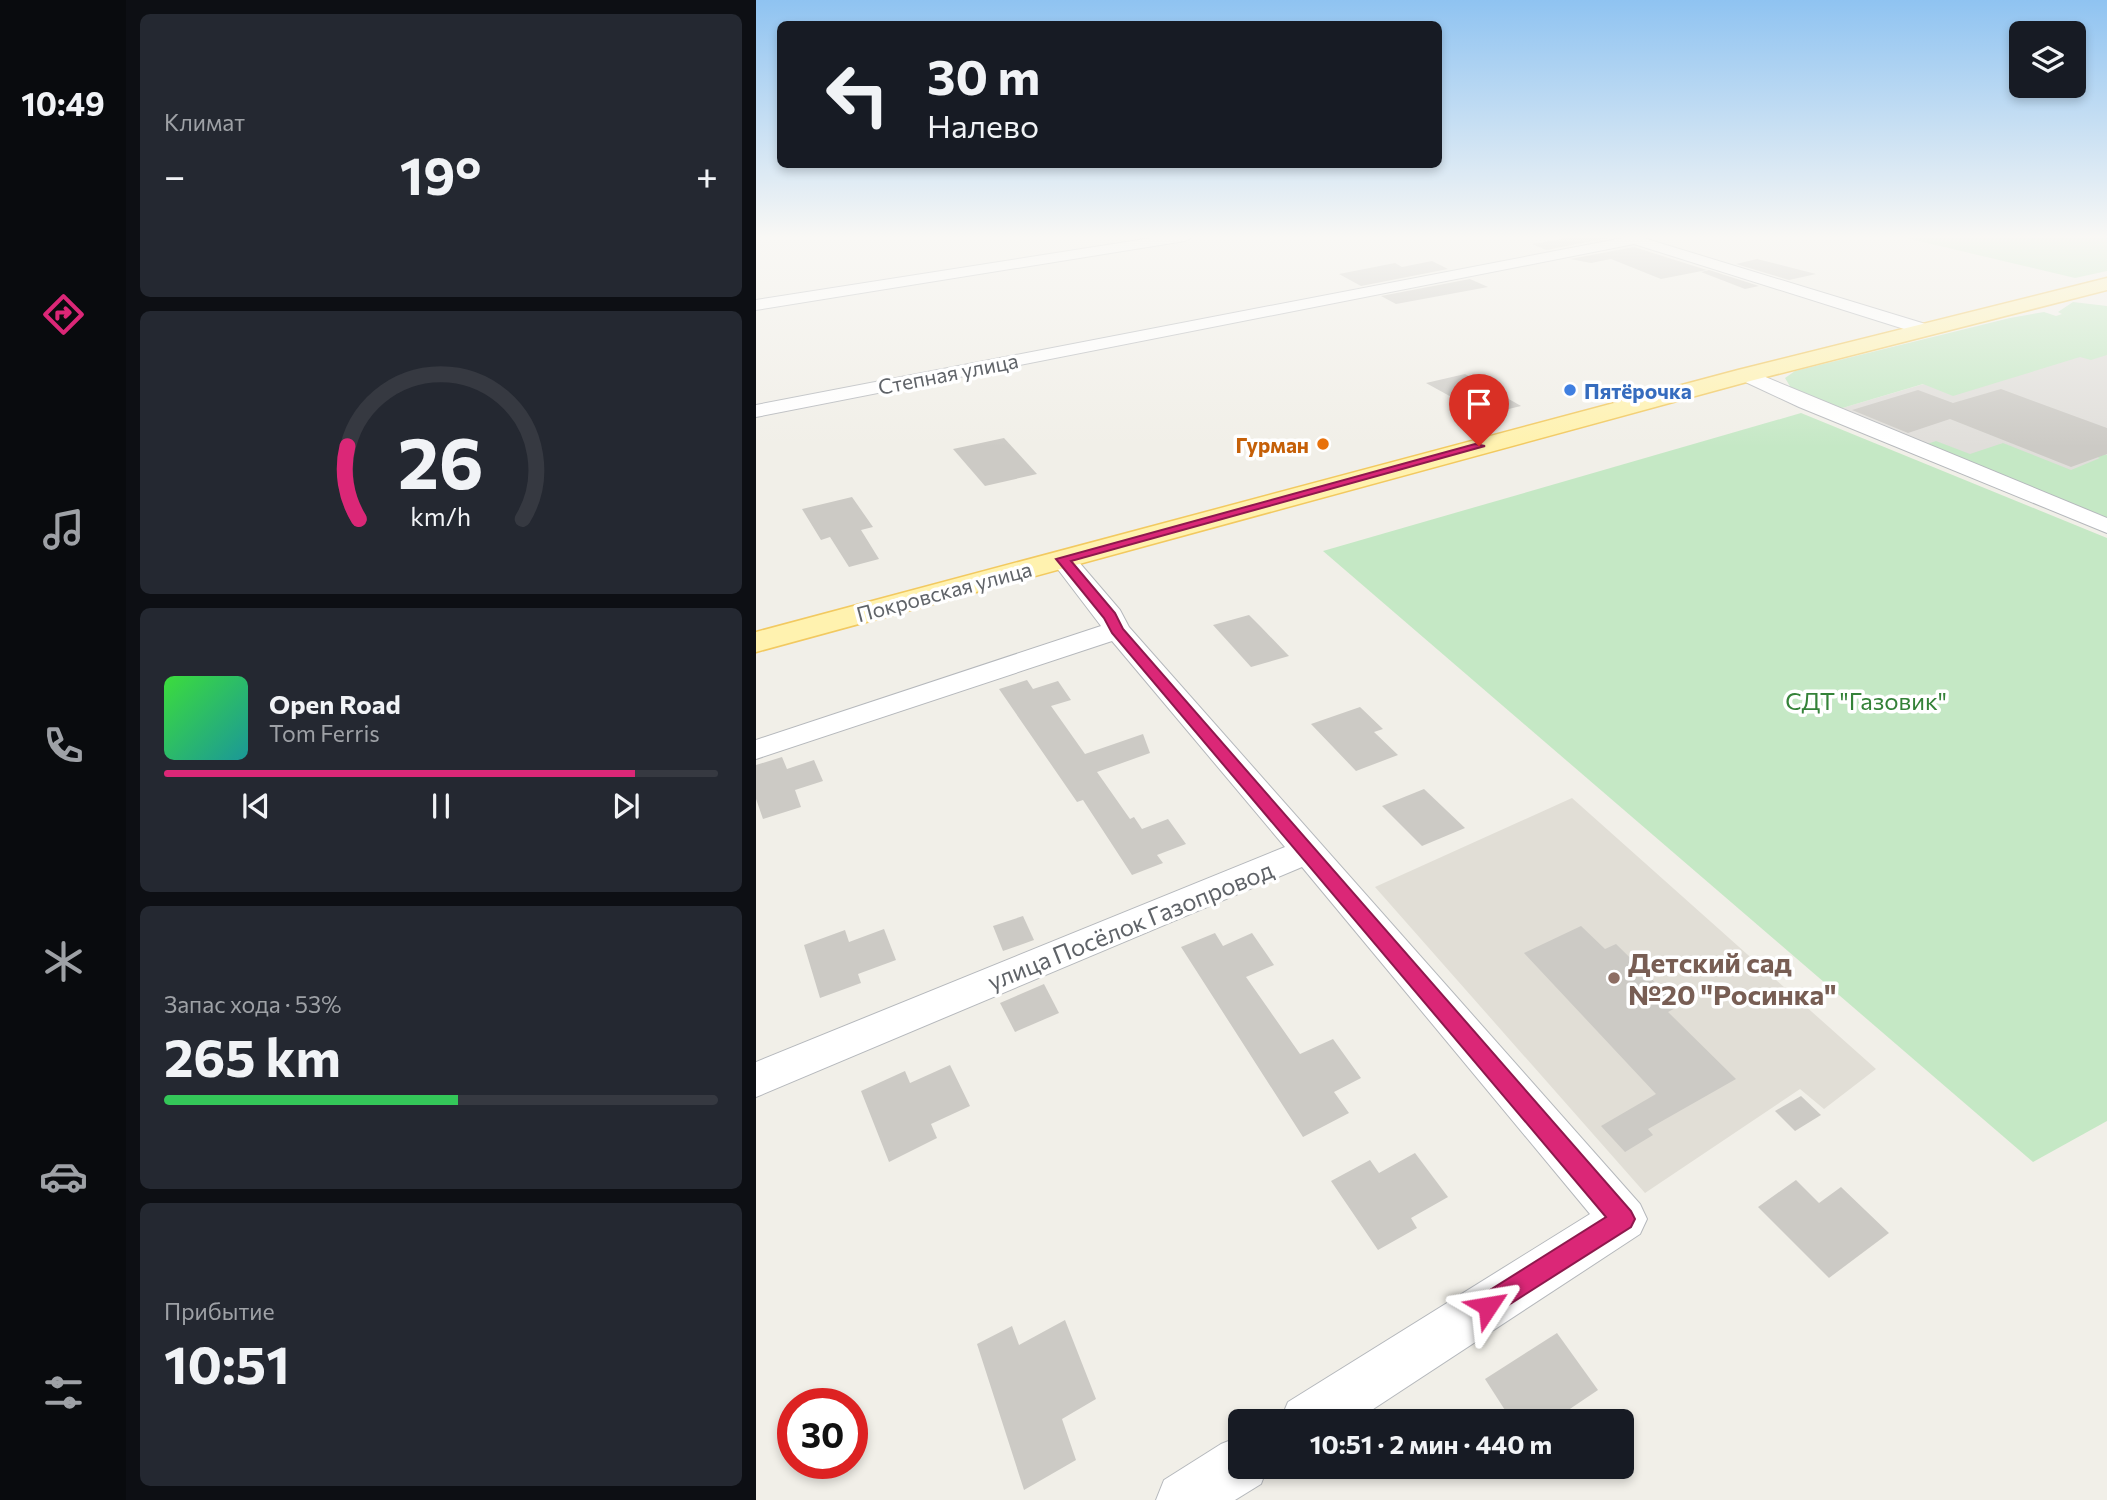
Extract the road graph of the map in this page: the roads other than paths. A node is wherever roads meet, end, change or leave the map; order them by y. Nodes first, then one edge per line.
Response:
1 (1291, 307) edge
2 (1852, 307) edge
3 (2016, 307) edge
4 (1926, 330) junction
5 (1746, 375) junction
6 (756, 411) edge
7 (2107, 526) edge
8 (1063, 559) junction
9 (1117, 631) junction
10 (756, 642) edge
11 (756, 750) edge
12 (1308, 852) junction
13 (756, 1080) edge
14 (1326, 1409) edge
15 (1228, 1472) edge
16 (1184, 1500) edge

1 - 6 street, Степная улица
2 - 4 street, Степная улица
3 - 4 main road, Покровская улица
4 - 5 main road, Покровская улица
5 - 7 street
5 - 8 main road, Покровская улица
8 - 9 street, улица Посёлок Газопровод
8 - 10 main road, Покровская улица
9 - 11 street
9 - 12 street, улица Посёлок Газопровод
12 - 13 street, улица Посёлок Газопровод
12 - 14 street
15 - 16 street

